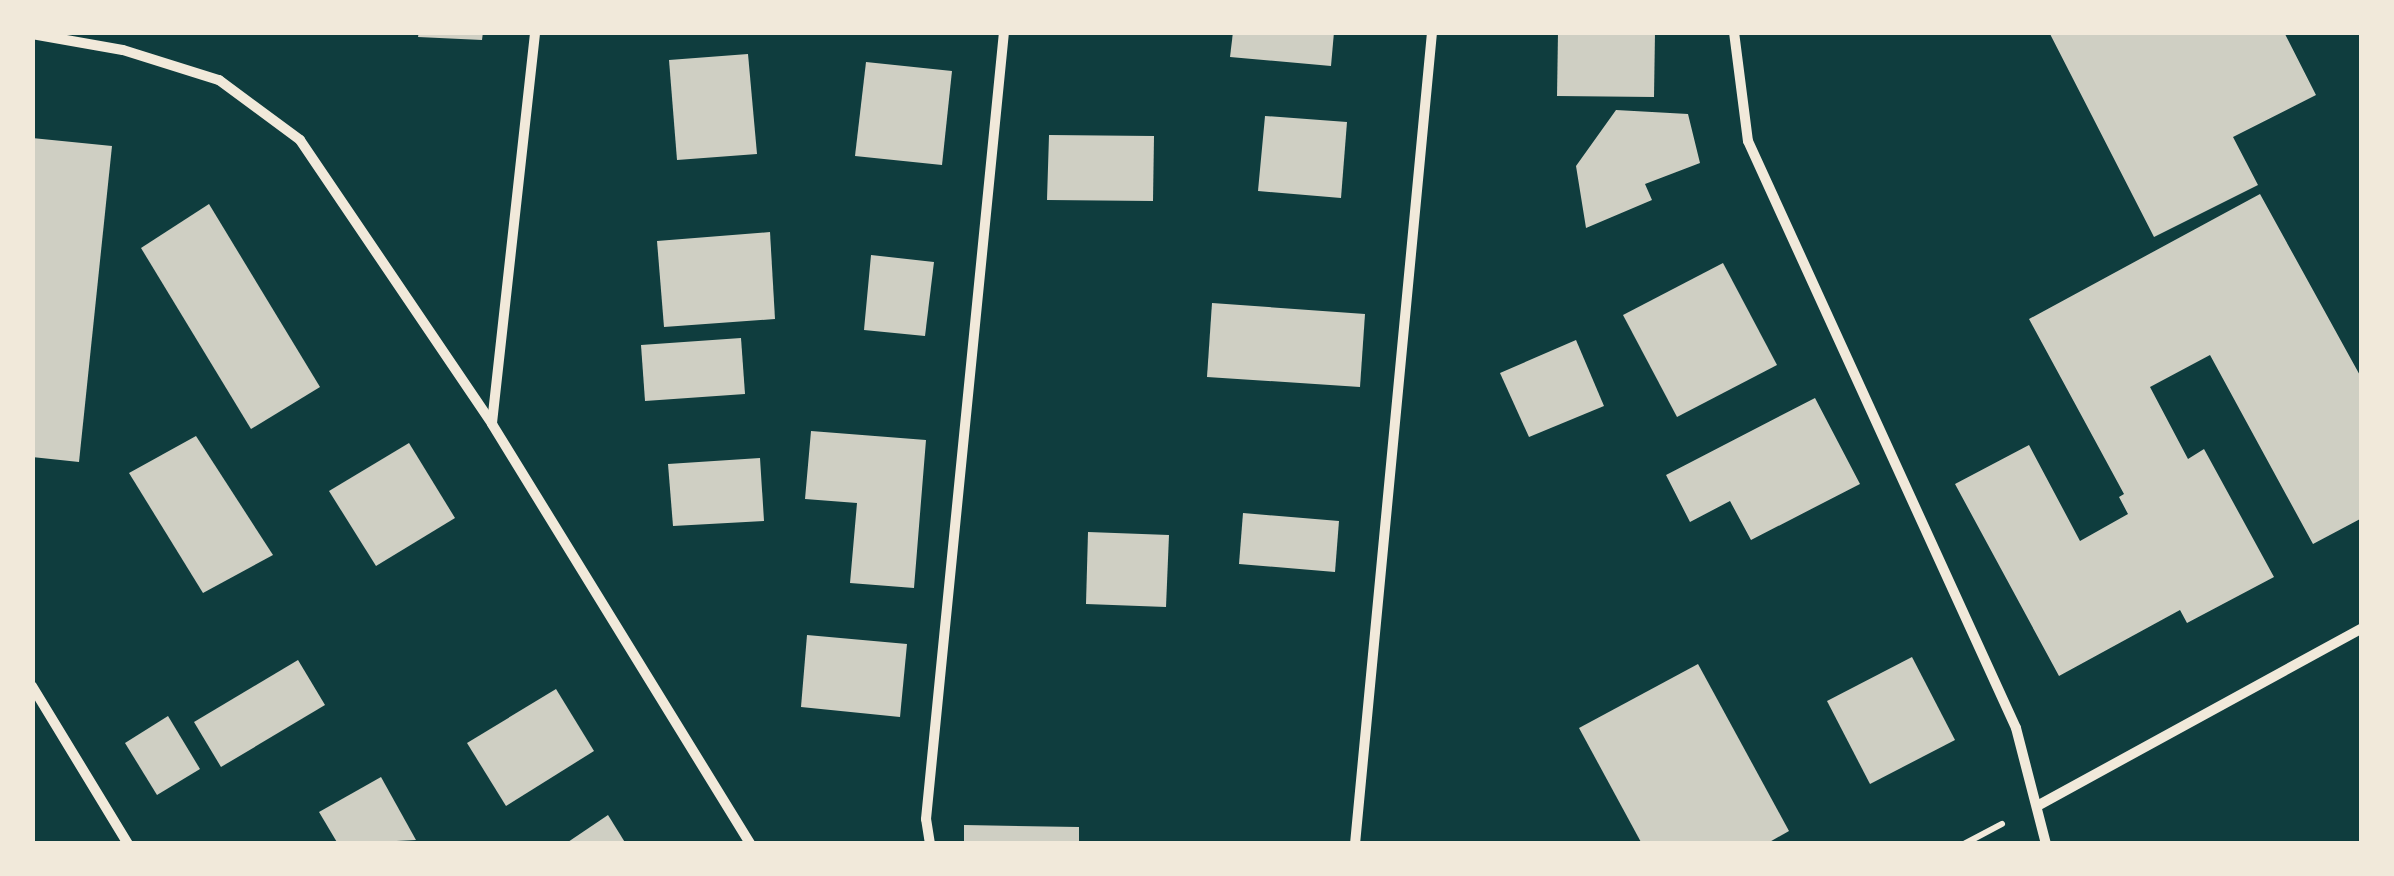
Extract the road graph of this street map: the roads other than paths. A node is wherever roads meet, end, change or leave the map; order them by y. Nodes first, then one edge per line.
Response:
1 (534, 32) edge
2 (1004, 32) edge
3 (1432, 32) edge
4 (1734, 32) edge
5 (32, 34) edge
6 (492, 424) junction
7 (2362, 628) edge
8 (32, 686) edge
9 (2039, 805) junction
10 (128, 844) edge
11 (750, 844) edge
12 (930, 844) edge
13 (1355, 844) edge
14 (2046, 844) edge

1 - 6 street
2 - 12 street
3 - 13 street
4 - 9 street
5 - 6 street
6 - 11 street
7 - 9 street
8 - 10 street
9 - 14 street

